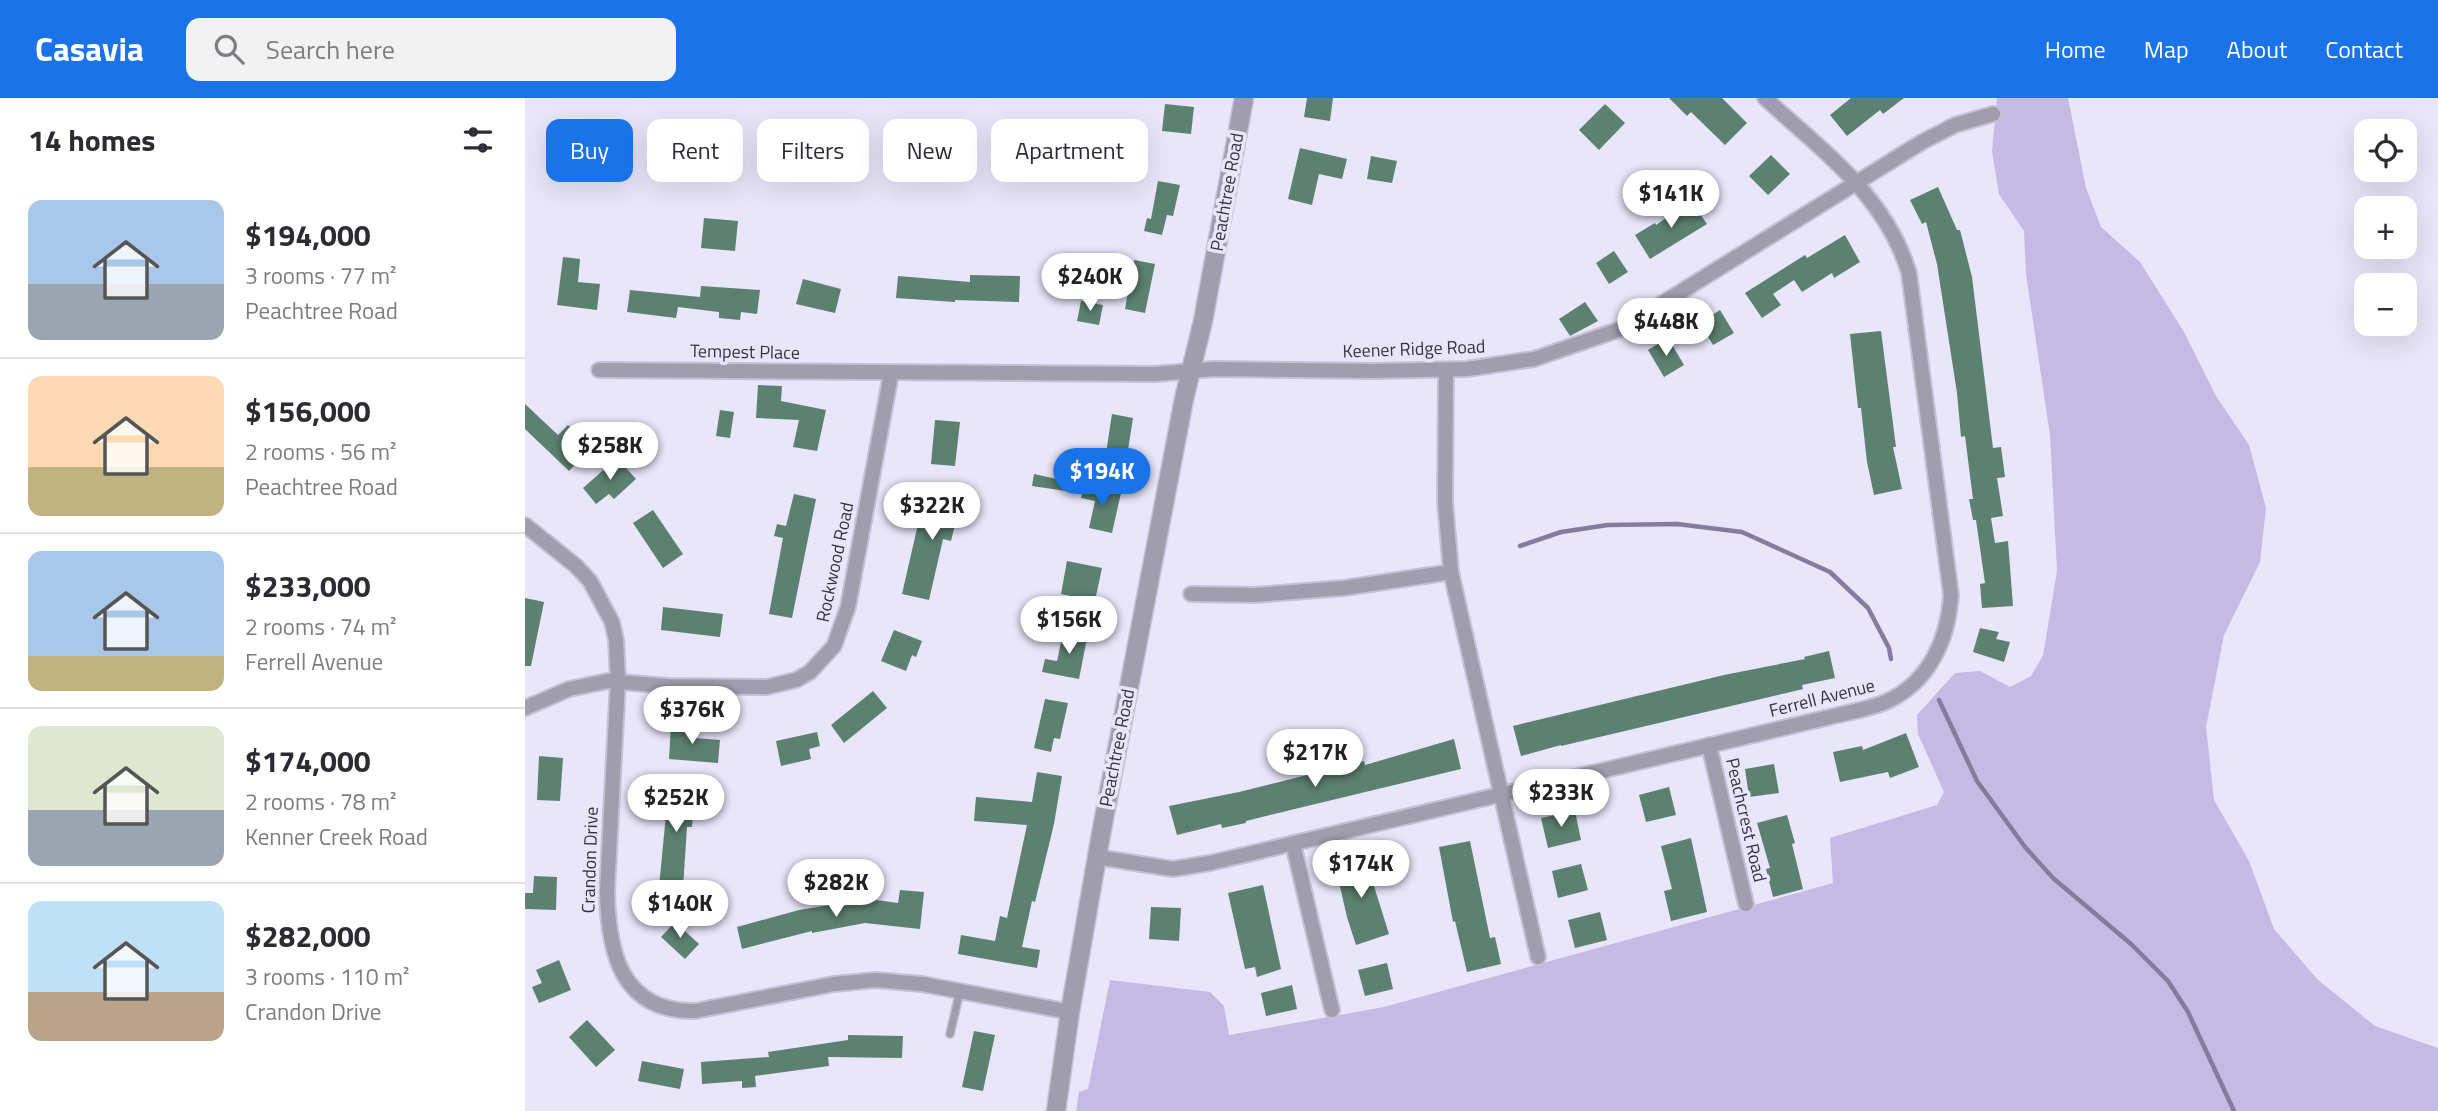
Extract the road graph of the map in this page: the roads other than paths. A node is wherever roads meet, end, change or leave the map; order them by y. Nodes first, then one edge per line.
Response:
1 (1244, 98) edge
2 (1765, 98) edge
3 (1993, 114) dead end
4 (1856, 182) junction
5 (599, 370) dead end
6 (1191, 370) junction
7 (1446, 370) junction
8 (891, 374) junction
9 (525, 525) edge
10 (1451, 572) junction
11 (1191, 594) dead end
12 (618, 680) junction
13 (525, 708) edge
14 (1709, 745) junction
15 (1500, 793) junction
16 (1293, 844) junction
17 (1097, 858) junction
18 (1746, 904) dead end
19 (1538, 957) dead end
20 (960, 991) junction
21 (1332, 1010) dead end
22 (1070, 1012) junction
23 (950, 1034) dead end
24 (1056, 1111) edge

1 - 6 street, Peachtree Road
2 - 4 street, Ferrell Avenue
3 - 4 street, Keener Ridge Road
4 - 7 street, Keener Ridge Road
4 - 14 street, Ferrell Avenue
5 - 8 street, Tempest Place
6 - 7 street, Keener Ridge Road
6 - 8 street
6 - 17 street, Peachtree Road
7 - 10 street
8 - 12 street, Rockwood Road
9 - 12 street, Crandon Drive
10 - 11 street
10 - 15 street
12 - 13 street, Rockwood Road
12 - 20 street, Crandon Drive
14 - 15 street, Ferrell Avenue
14 - 18 street, Peachcrest Road
15 - 16 street, Ferrell Avenue
15 - 19 street
16 - 17 street, Ferrell Avenue
16 - 21 street
17 - 22 street, Peachtree Road
20 - 22 street, Crandon Drive
20 - 23 lane
22 - 24 street, Peachtree Road

